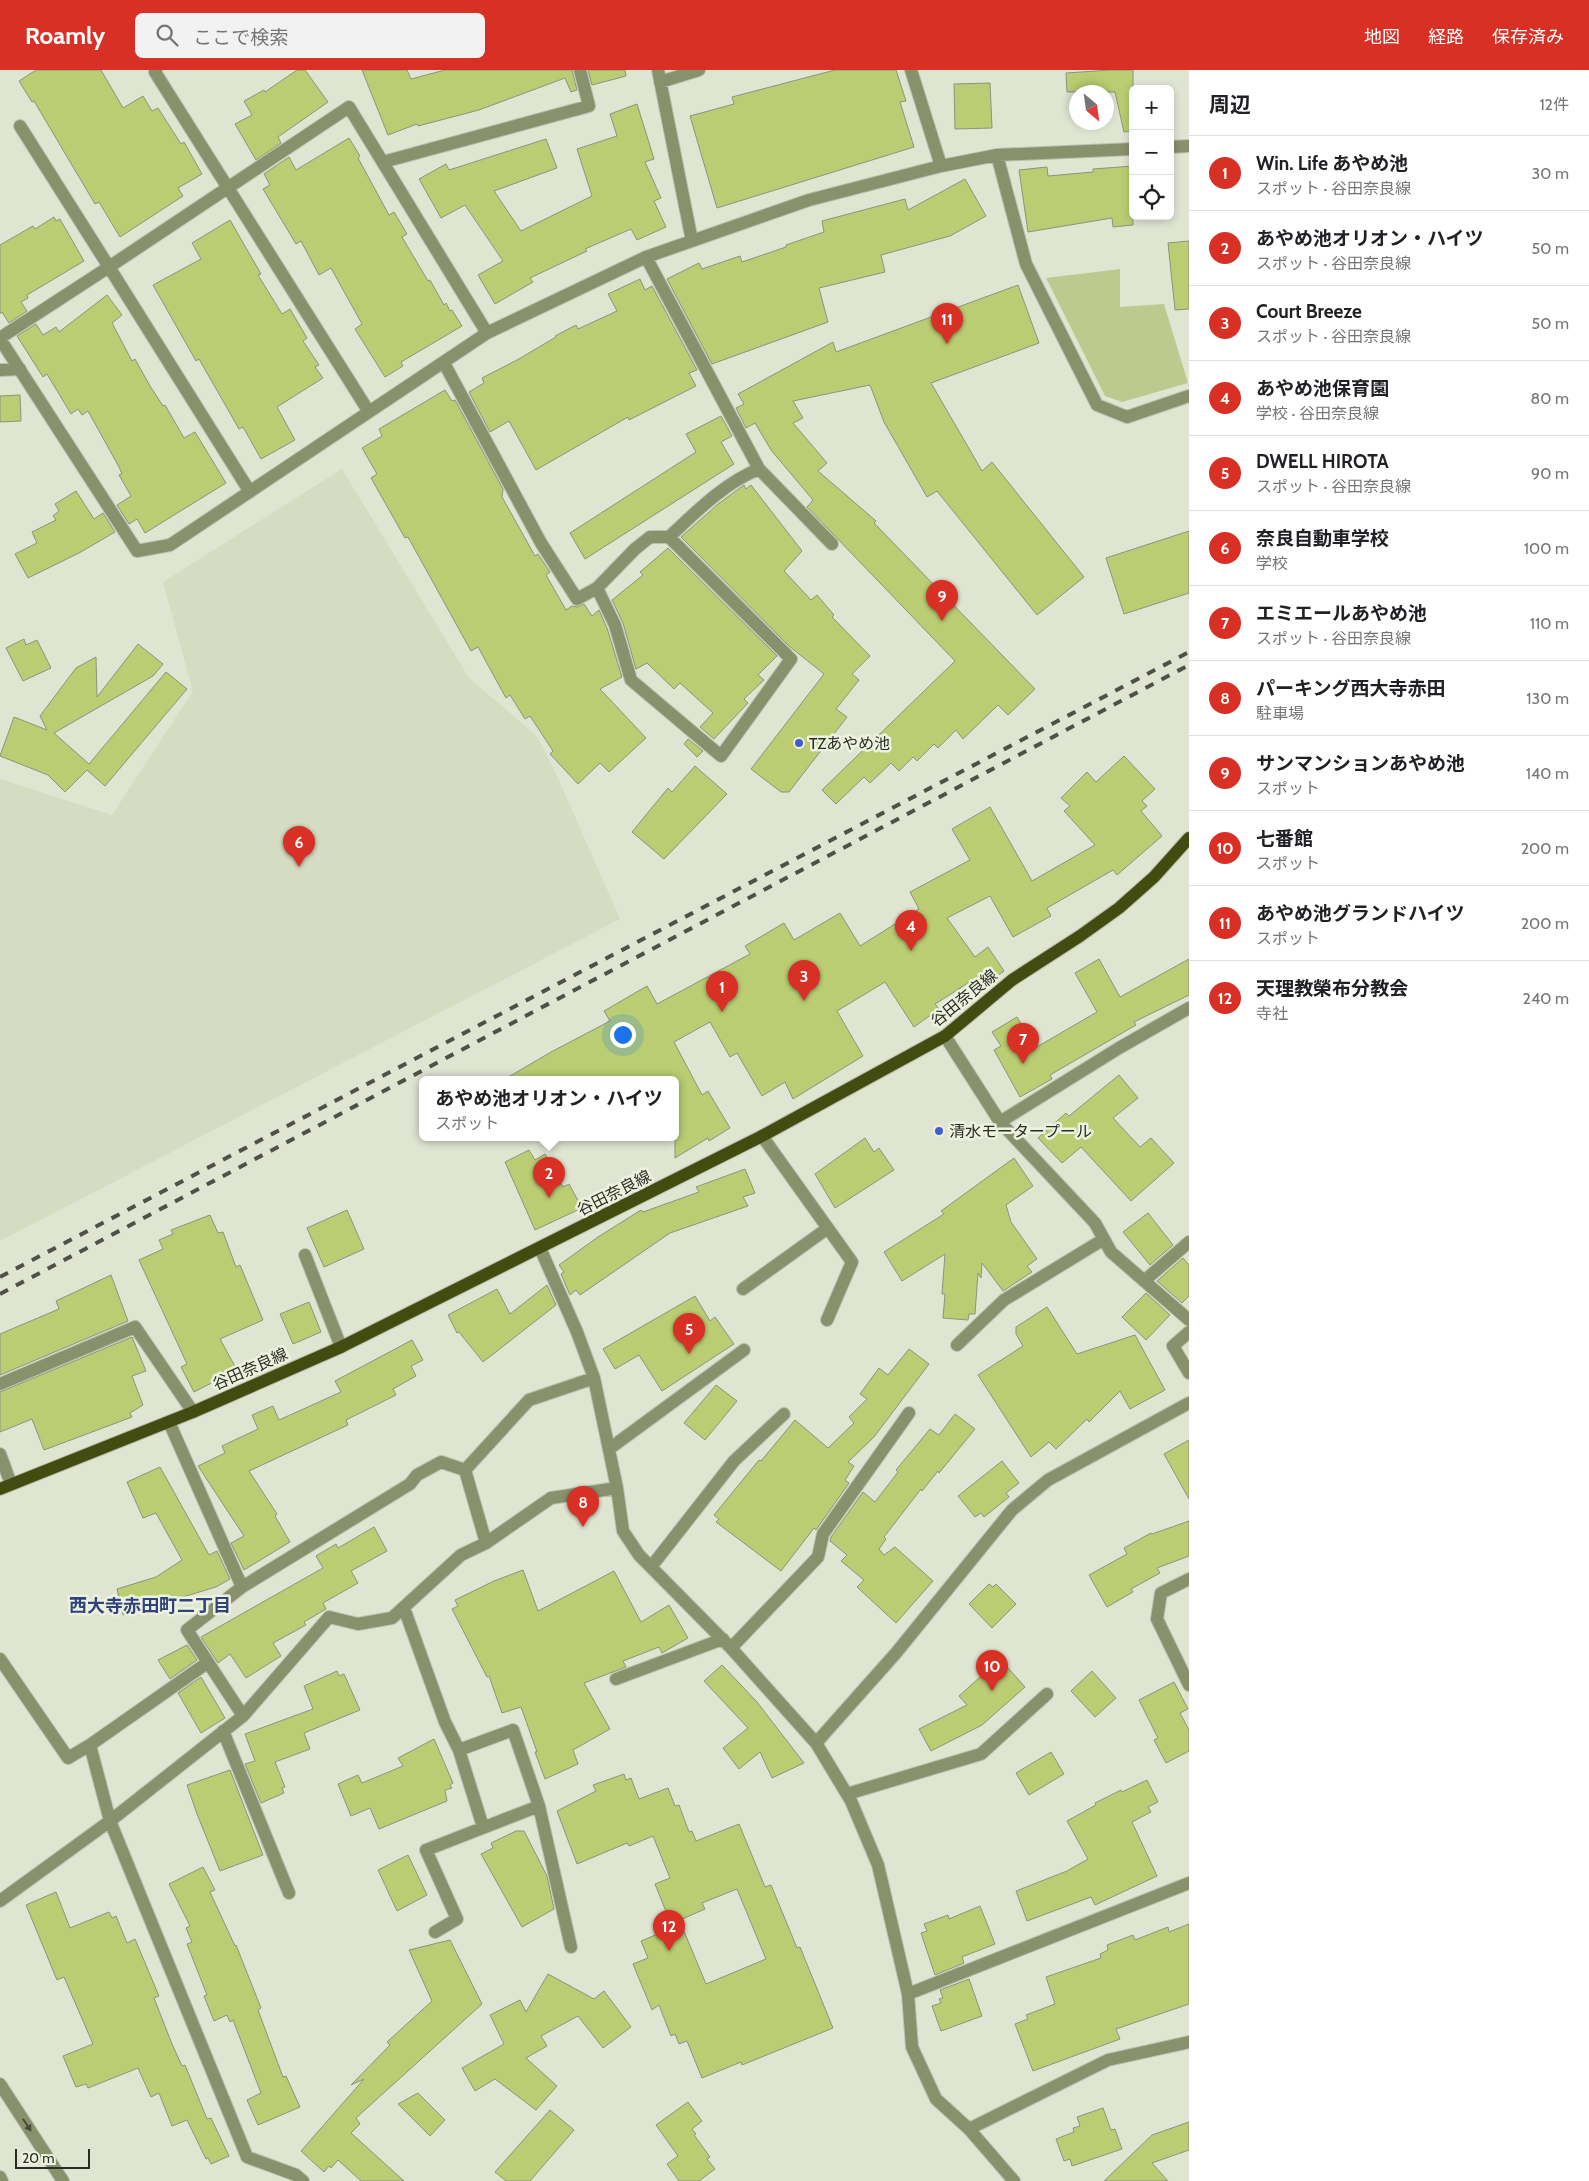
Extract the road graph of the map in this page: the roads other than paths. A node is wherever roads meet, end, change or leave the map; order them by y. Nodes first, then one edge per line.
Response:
1 (156, 70) edge
2 (580, 70) edge
3 (699, 70) edge
4 (911, 70) edge
5 (659, 76) edge
6 (20, 126) dead end
7 (1189, 146) edge
8 (1174, 147) edge
9 (1129, 149) edge
10 (997, 156) junction
11 (383, 162) junction
12 (941, 166) junction
13 (227, 187) junction
14 (692, 242) junction
15 (646, 258) junction
16 (110, 267) junction
17 (487, 333) junction
18 (0, 338) edge
19 (444, 363) junction
20 (20, 369) junction
21 (0, 370) edge
22 (1189, 396) edge
23 (369, 412) junction
24 (759, 470) junction
25 (250, 492) junction
26 (669, 536) junction
27 (832, 544) dead end
28 (598, 588) junction
29 (1189, 838) edge
30 (1189, 1008) edge
31 (945, 1036) junction
32 (1000, 1122) junction
33 (762, 1136) junction
34 (828, 1228) junction
35 (1104, 1239) junction
36 (1189, 1242) edge
37 (540, 1248) junction
38 (305, 1255) dead end
39 (1144, 1281) junction
40 (743, 1289) dead end
41 (827, 1320) dead end
42 (1189, 1320) edge
43 (1189, 1332) edge
44 (957, 1345) dead end
45 (341, 1347) junction
46 (744, 1350) dead end
47 (1189, 1373) edge
48 (594, 1378) junction
49 (0, 1384) edge
50 (1189, 1404) edge
51 (193, 1412) junction
52 (909, 1413) dead end
53 (784, 1414) dead end
54 (169, 1422) junction
55 (609, 1450) junction
56 (0, 1454) edge
57 (465, 1470) junction
58 (6, 1487) edge
59 (617, 1488) junction
60 (486, 1543) junction
61 (651, 1567) junction
62 (1189, 1578) edge
63 (242, 1587) junction
64 (404, 1608) junction
65 (727, 1643) junction
66 (0, 1659) edge
67 (207, 1663) junction
68 (616, 1679) dead end
69 (1189, 1685) edge
70 (1047, 1694) dead end
71 (242, 1716) junction
72 (223, 1731) junction
73 (816, 1743) junction
74 (90, 1745) junction
75 (459, 1750) junction
76 (847, 1794) junction
77 (539, 1806) junction
78 (110, 1821) junction
79 (483, 1827) junction
80 (1189, 1883) edge
81 (289, 1893) dead end
82 (0, 1901) edge
83 (436, 1932) dead end
84 (570, 1947) dead end
85 (908, 1994) junction
86 (1189, 2042) edge
87 (0, 2084) edge
88 (969, 2129) junction
89 (0, 2177) edge
90 (2, 2181) edge
91 (63, 2181) edge
92 (303, 2181) edge
93 (1014, 2181) edge

1 - 13 street
2 - 11 street
3 - 5 street
4 - 12 street
5 - 14 street
6 - 16 street
7 - 8 street
9 - 10 street
10 - 12 street
10 - 22 street
11 - 13 street
11 - 17 street
12 - 14 street
13 - 16 street
13 - 23 street
14 - 15 street
15 - 17 street
15 - 24 street
16 - 18 street
16 - 25 street
17 - 19 street
18 - 20 street
19 - 23 street
19 - 28 street
20 - 21 street
20 - 25 street
23 - 25 street
24 - 26 street
24 - 27 street
26 - 28 street
26 - 28 street
29 - 31 main road, 谷田奈良線
30 - 32 street
31 - 32 street
31 - 33 main road, 谷田奈良線
32 - 35 street
33 - 34 street
33 - 37 main road, 谷田奈良線
34 - 40 street
34 - 41 street
35 - 39 street
35 - 44 street
36 - 39 street
37 - 45 main road, 谷田奈良線
37 - 48 street
38 - 45 street
39 - 42 street
43 - 47 street
45 - 51 main road, 谷田奈良線
46 - 55 street
48 - 55 street
48 - 57 street
49 - 51 street
50 - 73 street
51 - 54 main road, 谷田奈良線
52 - 65 street
53 - 61 street
54 - 58 main road, 谷田奈良線
54 - 63 street
55 - 59 street
56 - 58 street
57 - 60 street
57 - 63 street
59 - 60 street
59 - 61 street
60 - 64 street
61 - 65 street
62 - 69 street
63 - 67 street
64 - 71 street
64 - 75 street
65 - 68 street
65 - 73 street
66 - 74 street
67 - 71 street
67 - 74 street
70 - 76 street
71 - 72 street
72 - 78 street
72 - 81 street
73 - 76 street
74 - 78 street
75 - 77 street
75 - 79 street
76 - 85 street
77 - 79 street
77 - 84 street
78 - 82 street
78 - 92 street
79 - 83 street
80 - 85 street
85 - 88 street
86 - 88 street
87 -> 91 street
88 - 93 street
89 - 90 street

